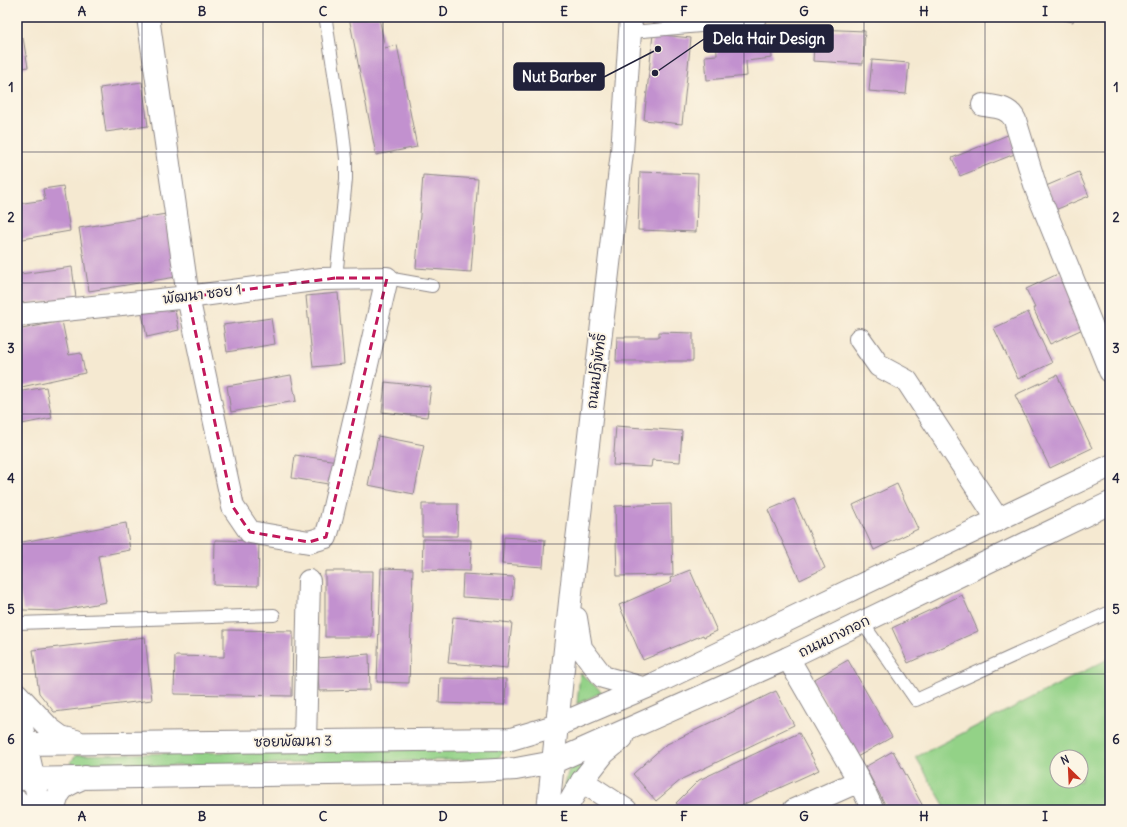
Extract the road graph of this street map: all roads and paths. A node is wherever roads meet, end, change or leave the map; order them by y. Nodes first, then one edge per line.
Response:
1 (148, 17) edge
2 (759, 20) dead end
3 (326, 21) dead end
4 (631, 24) edge
5 (982, 105) dead end
6 (336, 278) junction
7 (387, 278) junction
8 (432, 286) dead end
9 (188, 297) junction
10 (17, 315) edge
11 (860, 339) dead end
12 (1110, 370) edge
13 (1110, 466) edge
14 (1110, 503) edge
15 (998, 520) junction
16 (310, 581) dead end
17 (572, 583) junction
18 (1110, 612) edge
19 (274, 615) dead end
20 (862, 622) junction
21 (17, 623) edge
22 (788, 658) junction
23 (643, 688) junction
24 (17, 694) edge
25 (17, 706) edge
26 (558, 725) junction
27 (634, 726) junction
28 (305, 741) junction
29 (21, 743) edge
30 (83, 743) junction
31 (554, 762) junction
32 (86, 777) junction
33 (25, 778) edge
34 (582, 781) junction
35 (859, 781) junction
36 (17, 801) edge
37 (27, 810) edge
38 (41, 810) edge
39 (54, 810) edge
40 (548, 810) edge
41 (565, 810) edge
42 (626, 810) edge
43 (794, 810) edge
44 (873, 810) edge

1 - 9 street
2 - 4 lane
3 - 6 lane
4 - 17 street, ถนนปฏิพัทธิ์
5 - 12 street
6 - 7 street, พัฒนา ซอย 1
6 - 9 street, พัฒนา ซอย 1
7 - 8 lane
7 - 9 street
9 - 10 street, พัฒนา ซอย 1
11 - 15 street
13 - 15 street
14 - 20 street, ถนนบางกอก
15 - 23 street
16 - 28 street
17 - 23 street
17 - 26 street, ถนนปฏิพัทธิ์
18 - 20 lane
19 - 21 lane
20 - 22 street, ถนนบางกอก
22 - 27 street, ถนนบางกอก
22 - 35 street
23 - 26 street
24 - 30 street
25 - 29 street
26 - 28 street, ซอยพัฒนา 3
26 - 31 street, ถนนปฏิพัทธิ์
27 - 31 street, ถนนบางกอก
27 - 34 street
28 - 30 street, ซอยพัฒนา 3
29 - 30 street, ซอยพัฒนา 3
29 - 33 street
31 - 32 street
31 - 40 street, ถนนปฏิพัทธิ์
32 - 33 street
32 - 39 street
33 - 38 street
34 - 41 street
34 - 42 street
35 - 43 street
35 - 44 street
36 - 37 street

